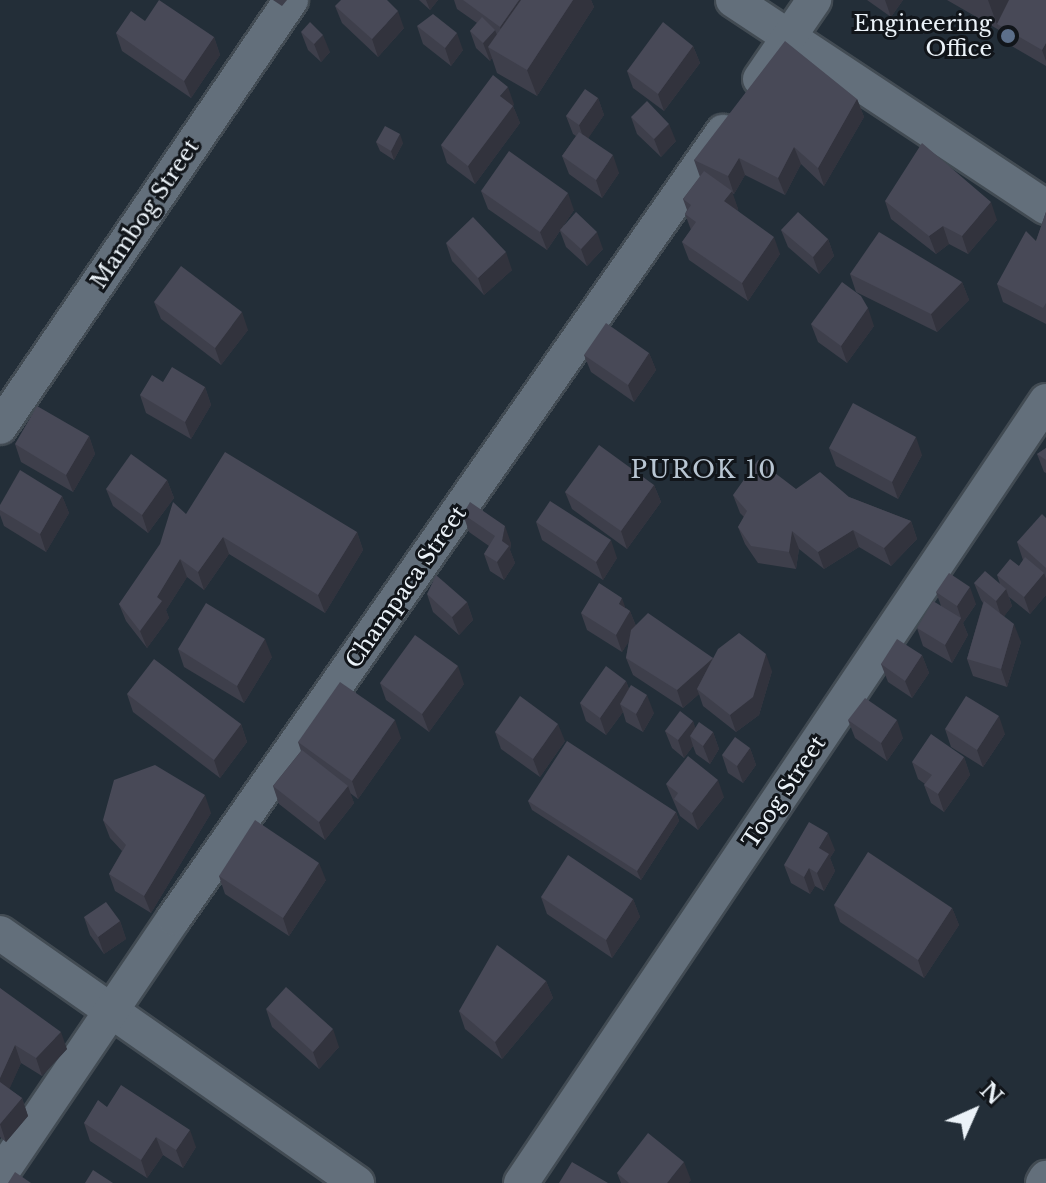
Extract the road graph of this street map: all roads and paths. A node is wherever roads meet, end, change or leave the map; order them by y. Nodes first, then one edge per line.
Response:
1 (291, 0) edge
2 (733, 0) edge
3 (814, 0) edge
4 (789, 38) junction
5 (1046, 207) edge
6 (1046, 401) edge
7 (0, 427) edge
8 (0, 933) edge
9 (112, 1010) junction
10 (0, 1175) edge
11 (1046, 1178) edge
12 (357, 1183) edge
13 (521, 1183) edge
14 (1043, 1183) edge

1 - 7 street, Mambog Street
2 - 4 street
3 - 4 street, Champaca Street
4 - 5 street
4 - 9 street, Champaca Street
6 - 13 street, Toog Street
8 - 9 street
9 - 10 street, Champaca Street
9 - 12 street
11 - 14 street

